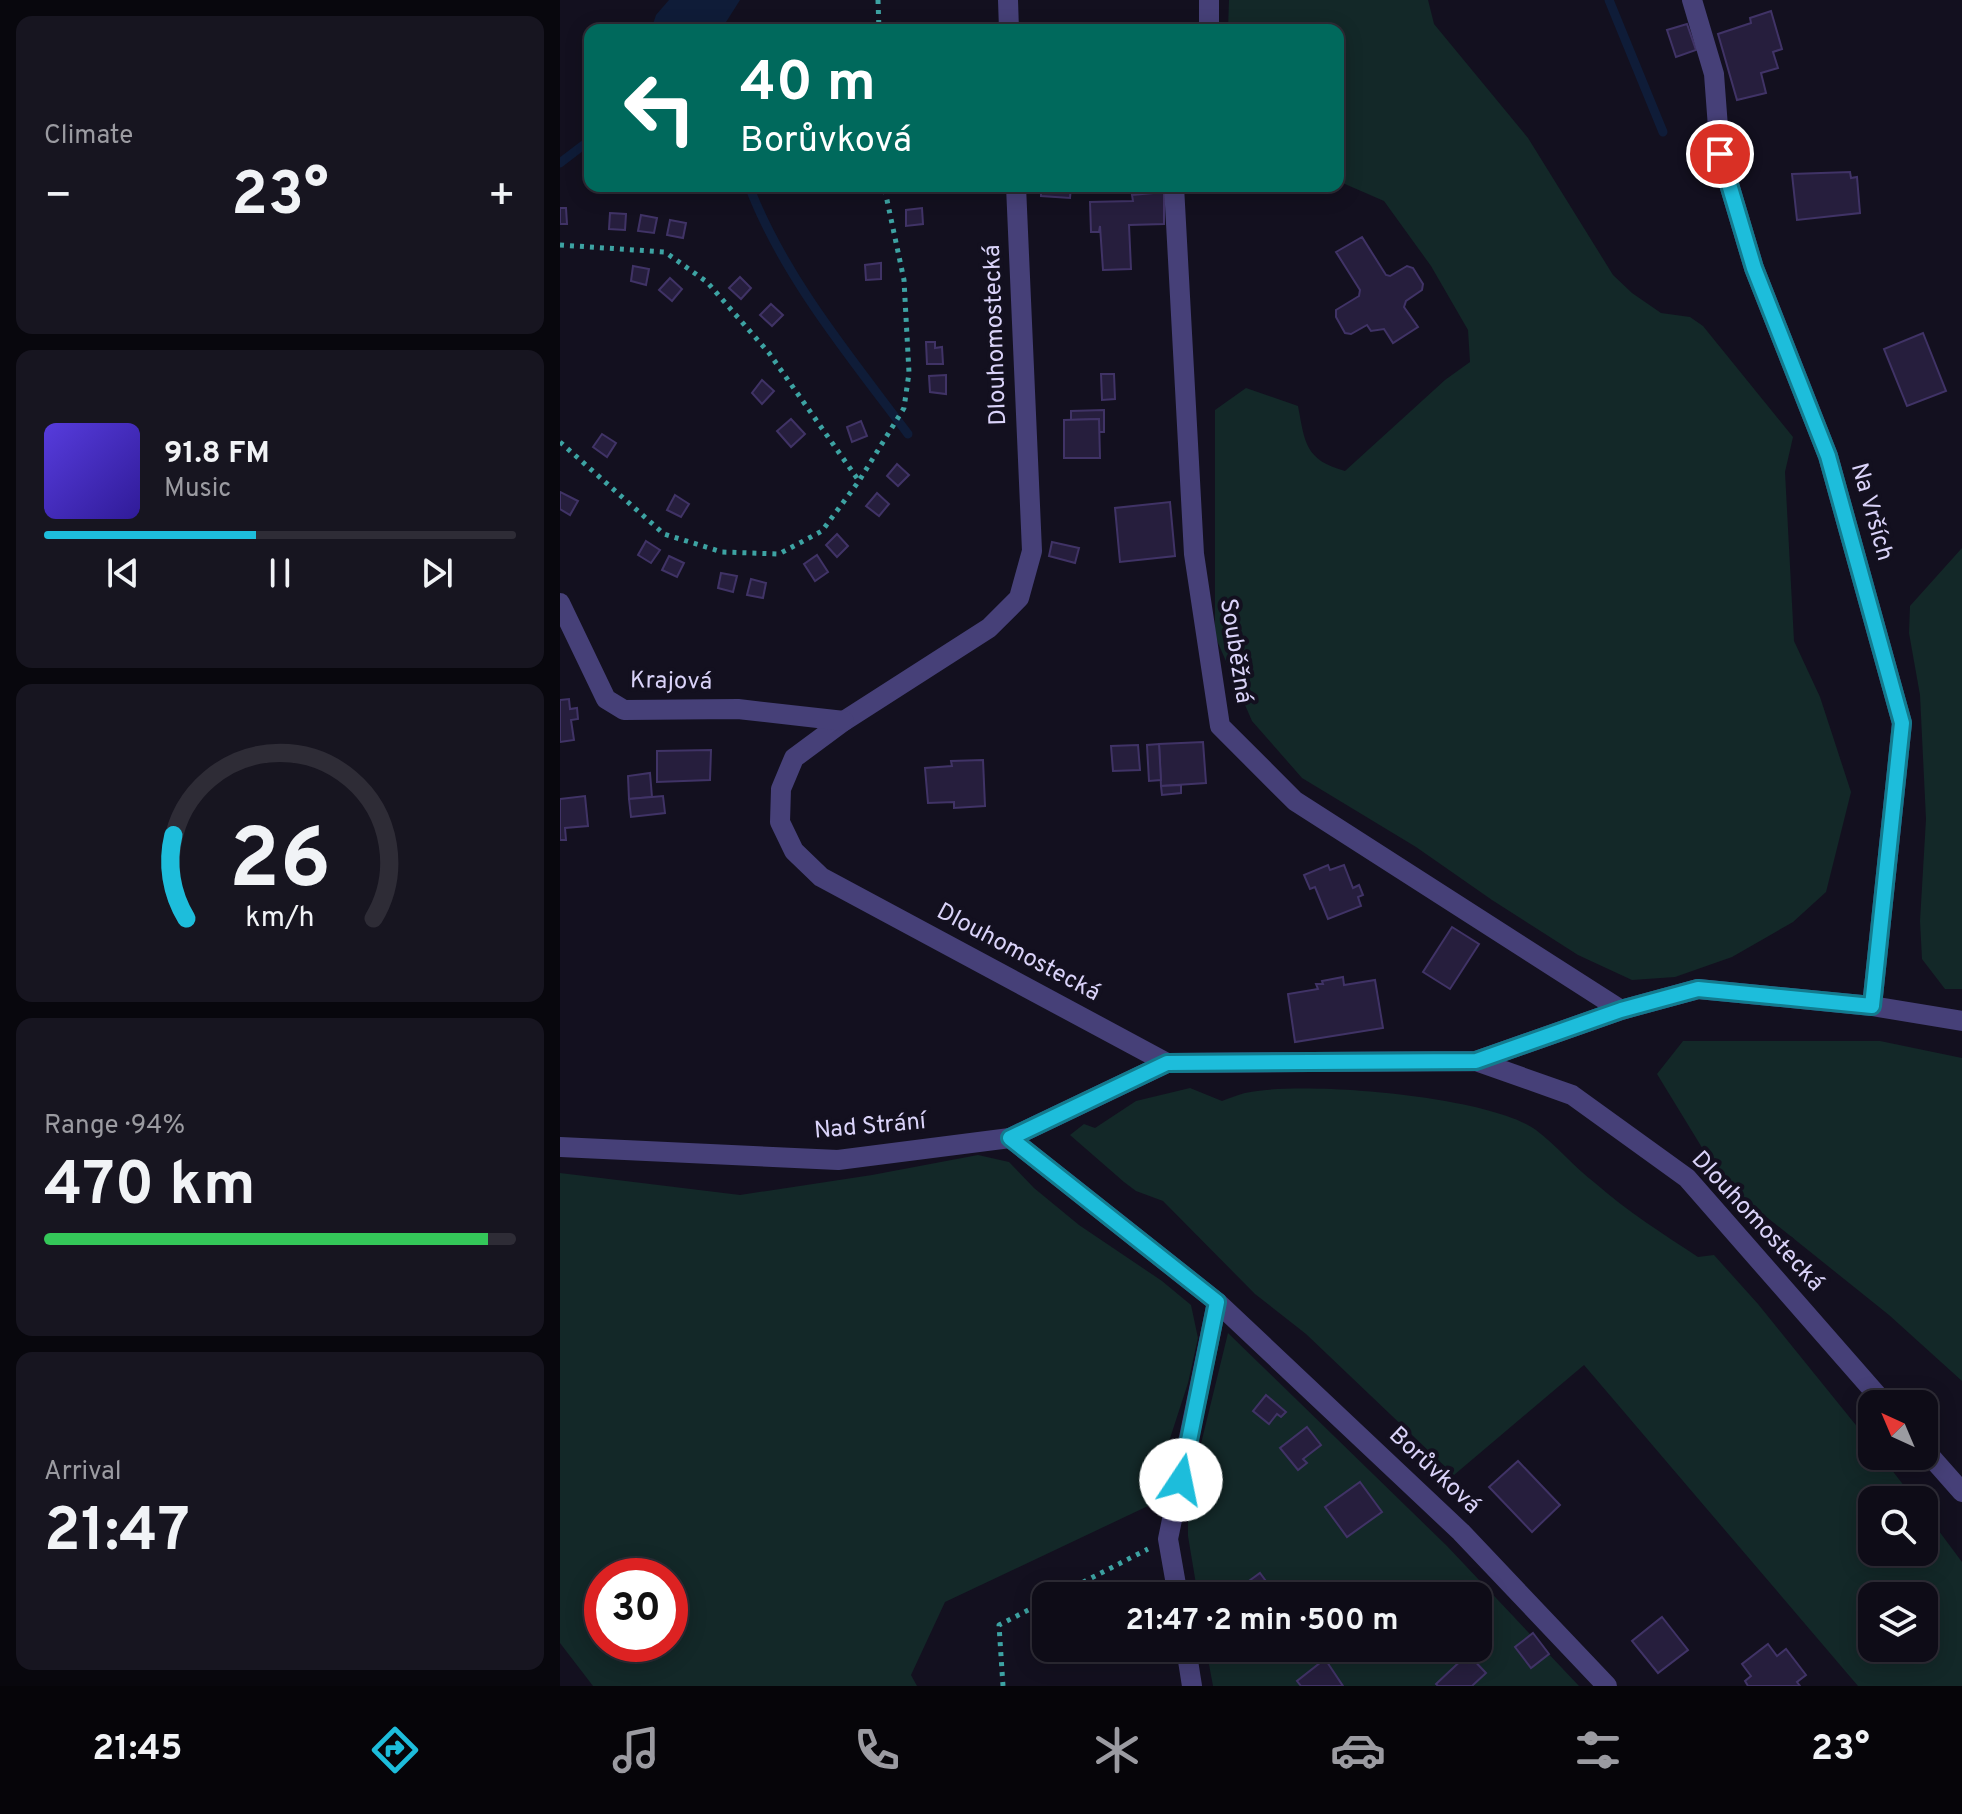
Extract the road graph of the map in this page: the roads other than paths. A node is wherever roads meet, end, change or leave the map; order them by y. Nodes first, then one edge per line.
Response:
1 (1008, 0) edge
2 (1209, 0) edge
3 (1692, 0) edge
4 (1009, 24) edge
5 (1209, 24) edge
6 (1016, 192) edge
7 (1174, 192) edge
8 (560, 603) edge
9 (844, 721) junction
10 (1872, 1006) junction
11 (1621, 1010) junction
12 (1962, 1021) edge
13 (1476, 1061) junction
14 (1167, 1063) junction
15 (1010, 1138) junction
16 (560, 1147) edge
17 (1217, 1302) junction
18 (1873, 1390) edge
19 (1938, 1465) edge
20 (1962, 1492) edge
21 (1176, 1582) edge
22 (1188, 1662) edge
23 (1192, 1686) edge
24 (1607, 1686) edge

1 - 4 street
2 - 5 street
3 - 10 street, Na Vrších
6 - 9 street, Dlouhomostecká
7 - 11 street, Souběžná
8 - 9 street, Krajová
9 - 14 street, Dlouhomostecká
10 - 11 street
10 - 12 street
11 - 13 street
13 - 14 street, Dlouhomostecká
13 - 18 street, Dlouhomostecká
14 - 15 street, Nad Strání
15 - 16 street, Nad Strání
15 - 17 street, Borůvková
17 - 21 street
17 - 24 street, Borůvková
19 - 20 street
22 - 23 street

